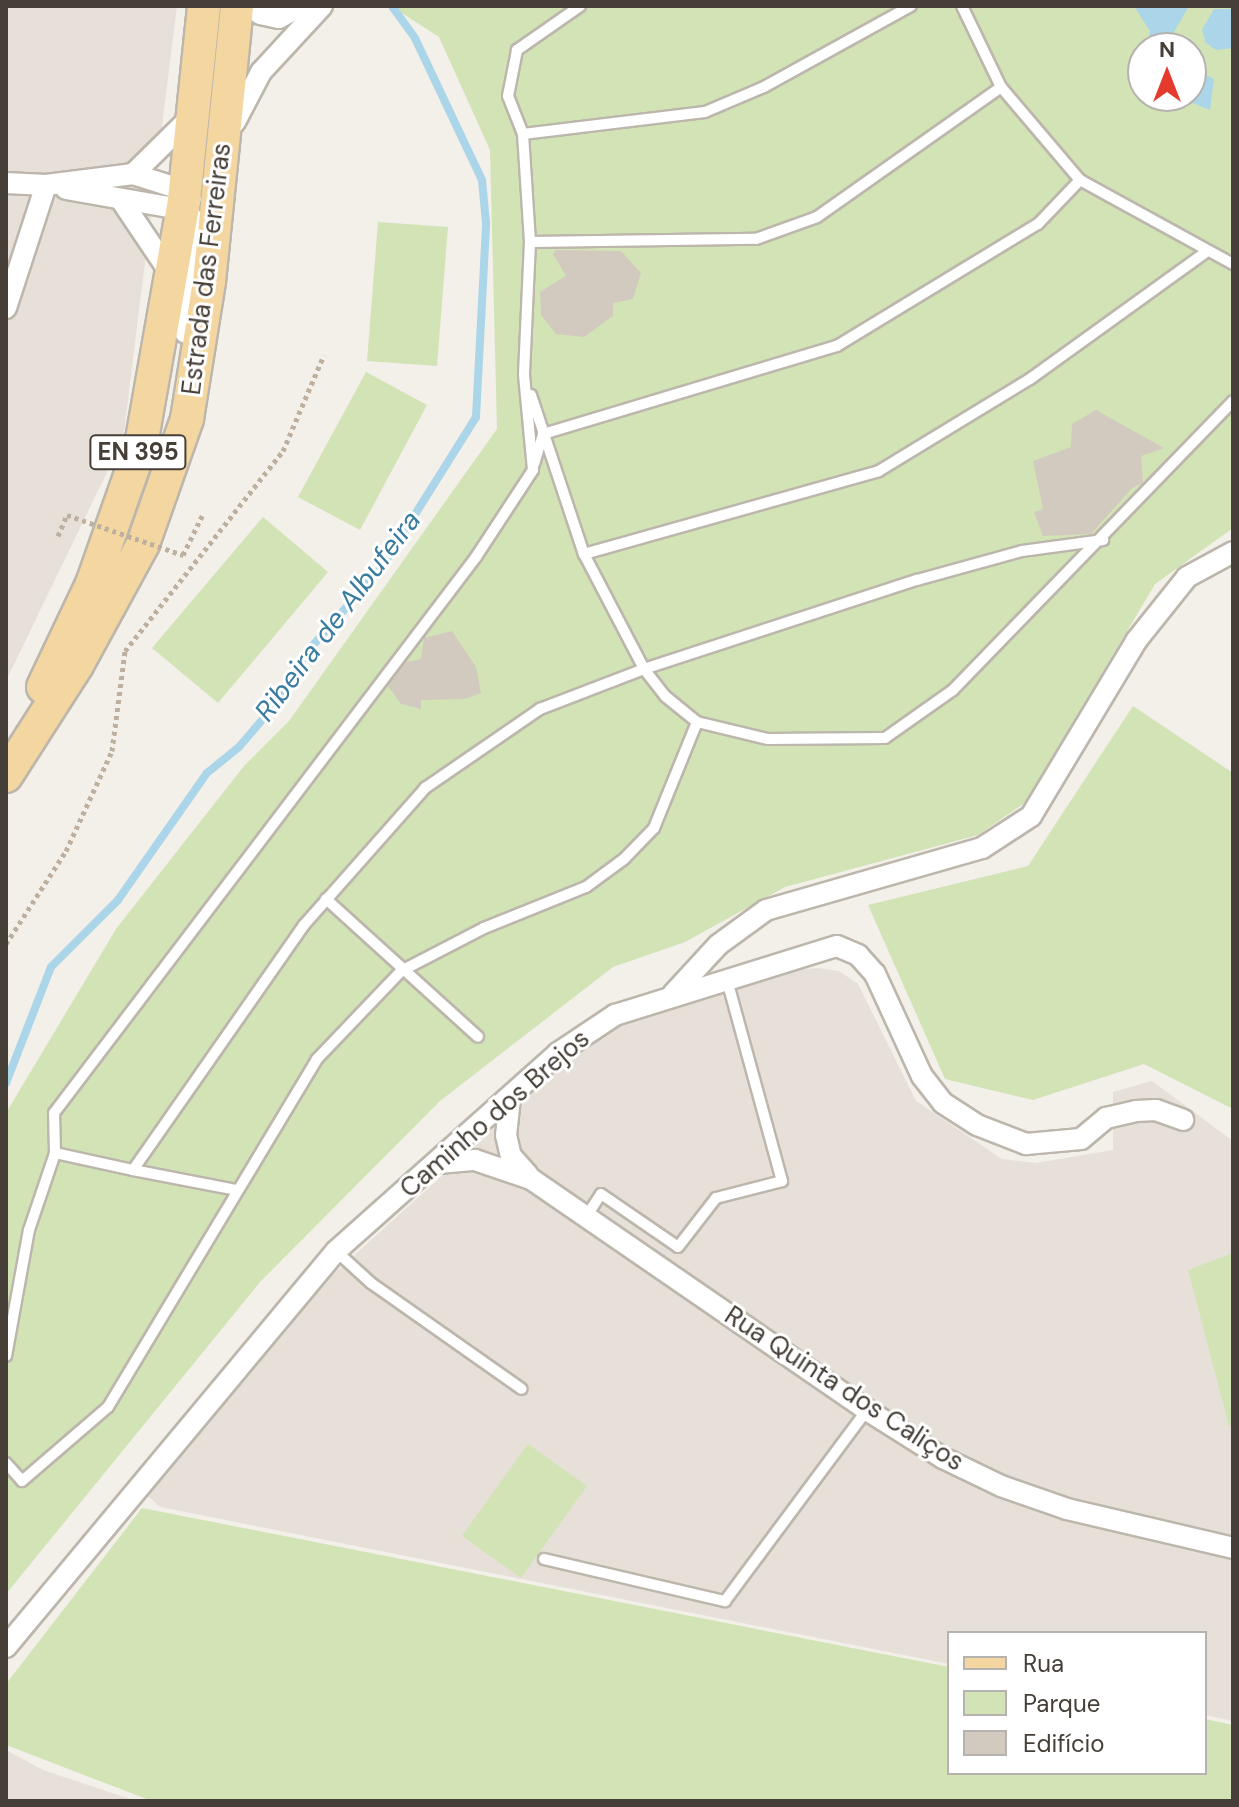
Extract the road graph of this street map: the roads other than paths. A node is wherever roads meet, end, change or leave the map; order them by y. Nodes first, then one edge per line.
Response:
1 (204, 6) edge
2 (220, 6) edge
3 (301, 6) edge
4 (322, 6) edge
5 (580, 6) edge
6 (911, 6) edge
7 (962, 6) edge
8 (249, 8) edge
9 (284, 44) junction
10 (1001, 87) junction
11 (192, 117) junction
12 (523, 134) junction
13 (223, 159) junction
14 (133, 174) junction
15 (1080, 180) junction
16 (6, 183) edge
17 (46, 185) junction
18 (121, 200) junction
19 (184, 200) junction
20 (530, 242) junction
21 (1206, 252) junction
22 (1233, 264) edge
23 (171, 274) junction
24 (6, 308) edge
25 (524, 374) junction
26 (1233, 401) edge
27 (543, 434) junction
28 (177, 449) junction
29 (533, 470) junction
30 (1103, 540) junction
31 (1233, 552) edge
32 (584, 554) junction
33 (644, 669) junction
34 (697, 722) junction
35 (6, 765) edge
36 (6, 776) edge
37 (326, 899) junction
38 (401, 971) junction
39 (726, 979) junction
40 (673, 994) junction
41 (478, 1037) dead end
42 (510, 1098) junction
43 (1183, 1120) dead end
44 (55, 1153) junction
45 (439, 1163) junction
46 (133, 1170) junction
47 (531, 1179) junction
48 (237, 1190) junction
49 (586, 1217) junction
50 (336, 1251) junction
51 (6, 1356) edge
52 (522, 1389) dead end
53 (867, 1410) junction
54 (6, 1463) edge
55 (1233, 1548) edge
56 (544, 1559) dead end
57 (6, 1647) edge

1 - 11 main road, Estrada das Ferreiras / EN 395
2 - 11 street
3 - 8 street
3 - 9 street
4 - 9 street
5 - 12 lane
6 - 12 lane
7 - 10 lane
8 - 13 main road, Estrada das Ferreiras / EN 395
9 - 13 street
10 - 15 lane
10 - 20 lane
11 - 14 street
11 - 19 main road, Estrada das Ferreiras / EN 395
12 - 20 lane
13 - 19 street
13 - 28 main road, Estrada das Ferreiras / EN 395
14 - 17 street
14 - 19 street
15 - 21 lane
15 - 27 lane
16 - 17 street
17 - 18 street
17 - 24 street
18 - 19 street
18 - 23 street
19 - 23 main road, Estrada das Ferreiras / EN 395
19 - 28 street
20 - 25 lane
21 - 22 lane
21 - 32 lane
23 - 35 main road, Estrada das Ferreiras / EN 395
25 - 27 lane
25 - 29 lane
26 - 30 lane
27 - 29 lane
27 - 32 lane
28 - 36 main road, Estrada das Ferreiras / EN 395
29 - 44 lane
30 - 33 lane
30 - 34 lane
31 - 40 street, Caminho dos Brejos
32 - 33 lane
33 - 34 lane
33 - 37 lane
34 - 38 lane
37 - 38 lane
37 - 46 lane
38 - 41 lane
38 - 48 lane
39 - 40 street
39 - 43 street
39 - 49 lane
40 - 42 street, Caminho dos Brejos
42 - 45 street, Caminho dos Brejos
42 - 47 street
44 - 46 lane
44 - 51 lane
45 - 47 street
45 - 50 street, Caminho dos Brejos
46 - 48 lane
47 - 49 street, Rua Quinta dos Caliços
48 - 54 lane
49 - 53 street, Rua Quinta dos Caliços
50 - 52 lane
50 - 57 street, Caminho dos Brejos
53 - 55 street, Rua Quinta dos Caliços
53 - 56 lane

